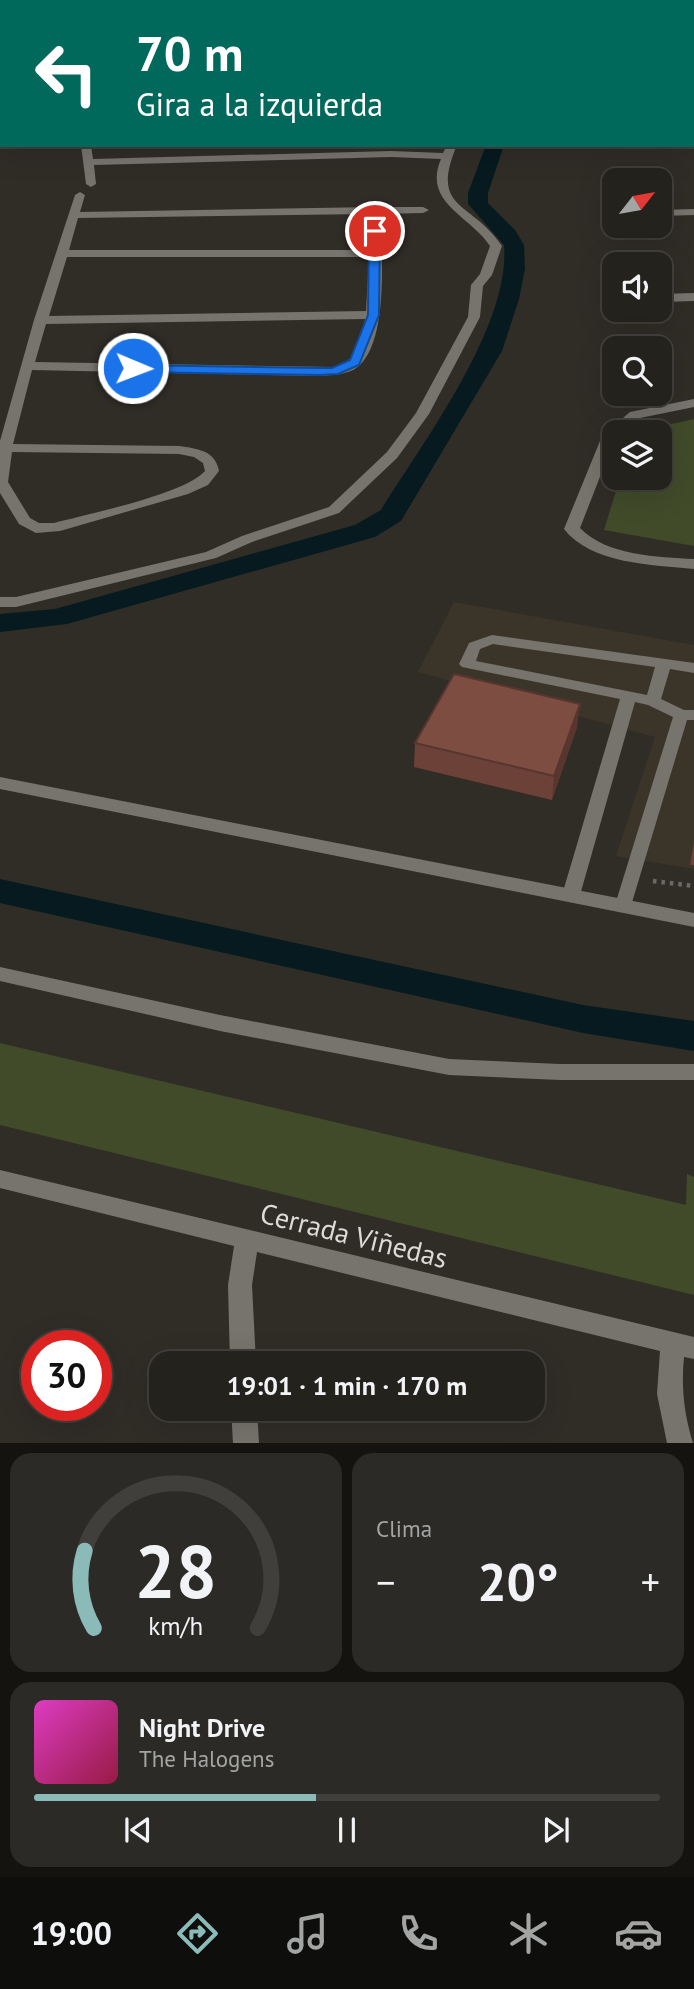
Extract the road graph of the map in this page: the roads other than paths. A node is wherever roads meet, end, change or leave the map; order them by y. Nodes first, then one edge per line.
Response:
1 (86, 147) edge
2 (362, 150) edge
3 (449, 150) edge
4 (88, 162) junction
5 (91, 184) dead end
6 (80, 195) dead end
7 (375, 210) junction
8 (423, 210) dead end
9 (694, 212) edge
10 (672, 213) edge
11 (76, 215) junction
12 (374, 253) junction
13 (61, 254) junction
14 (694, 297) edge
15 (672, 298) edge
16 (374, 315) junction
17 (40, 320) junction
18 (27, 366) junction
19 (694, 403) edge
20 (629, 420) edge
21 (5, 448) junction
22 (602, 454) edge
23 (1, 483) edge
24 (6, 504) edge
25 (694, 564) edge
26 (0, 602) edge
27 (663, 666) junction
28 (694, 668) edge
29 (629, 696) junction
30 (653, 701) junction
31 (687, 715) edge
32 (0, 783) edge
33 (571, 895) junction
34 (624, 905) junction
35 (694, 920) edge
36 (0, 974) edge
37 (694, 1072) edge
38 (0, 1180) edge
39 (247, 1239) junction
40 (684, 1346) edge
41 (243, 1351) edge
42 (245, 1421) edge
43 (246, 1443) edge
44 (680, 1443) edge

1 - 4 street
2 - 3 street
2 - 4 street
3 - 26 street
4 - 5 street
6 - 11 street
7 - 8 street
7 - 11 street
7 - 12 street
9 - 10 street
11 - 13 street
12 - 13 street
12 - 16 street
13 - 17 street
14 - 15 street
16 - 17 street
16 - 18 street
17 - 18 street
18 - 21 street
19 - 20 street
21 - 23 street
21 - 24 street
22 - 25 street
23 - 24 street
27 - 28 lane
27 - 29 lane
27 - 30 lane
29 - 30 lane
29 - 33 lane
30 - 31 lane
31 - 34 lane
32 - 33 street
33 - 34 street
34 - 35 street
36 - 37 street
38 - 39 street, Cerrada Viñedas
39 - 40 street, Cerrada Viñedas
39 - 41 street
40 - 44 street
42 - 43 street

